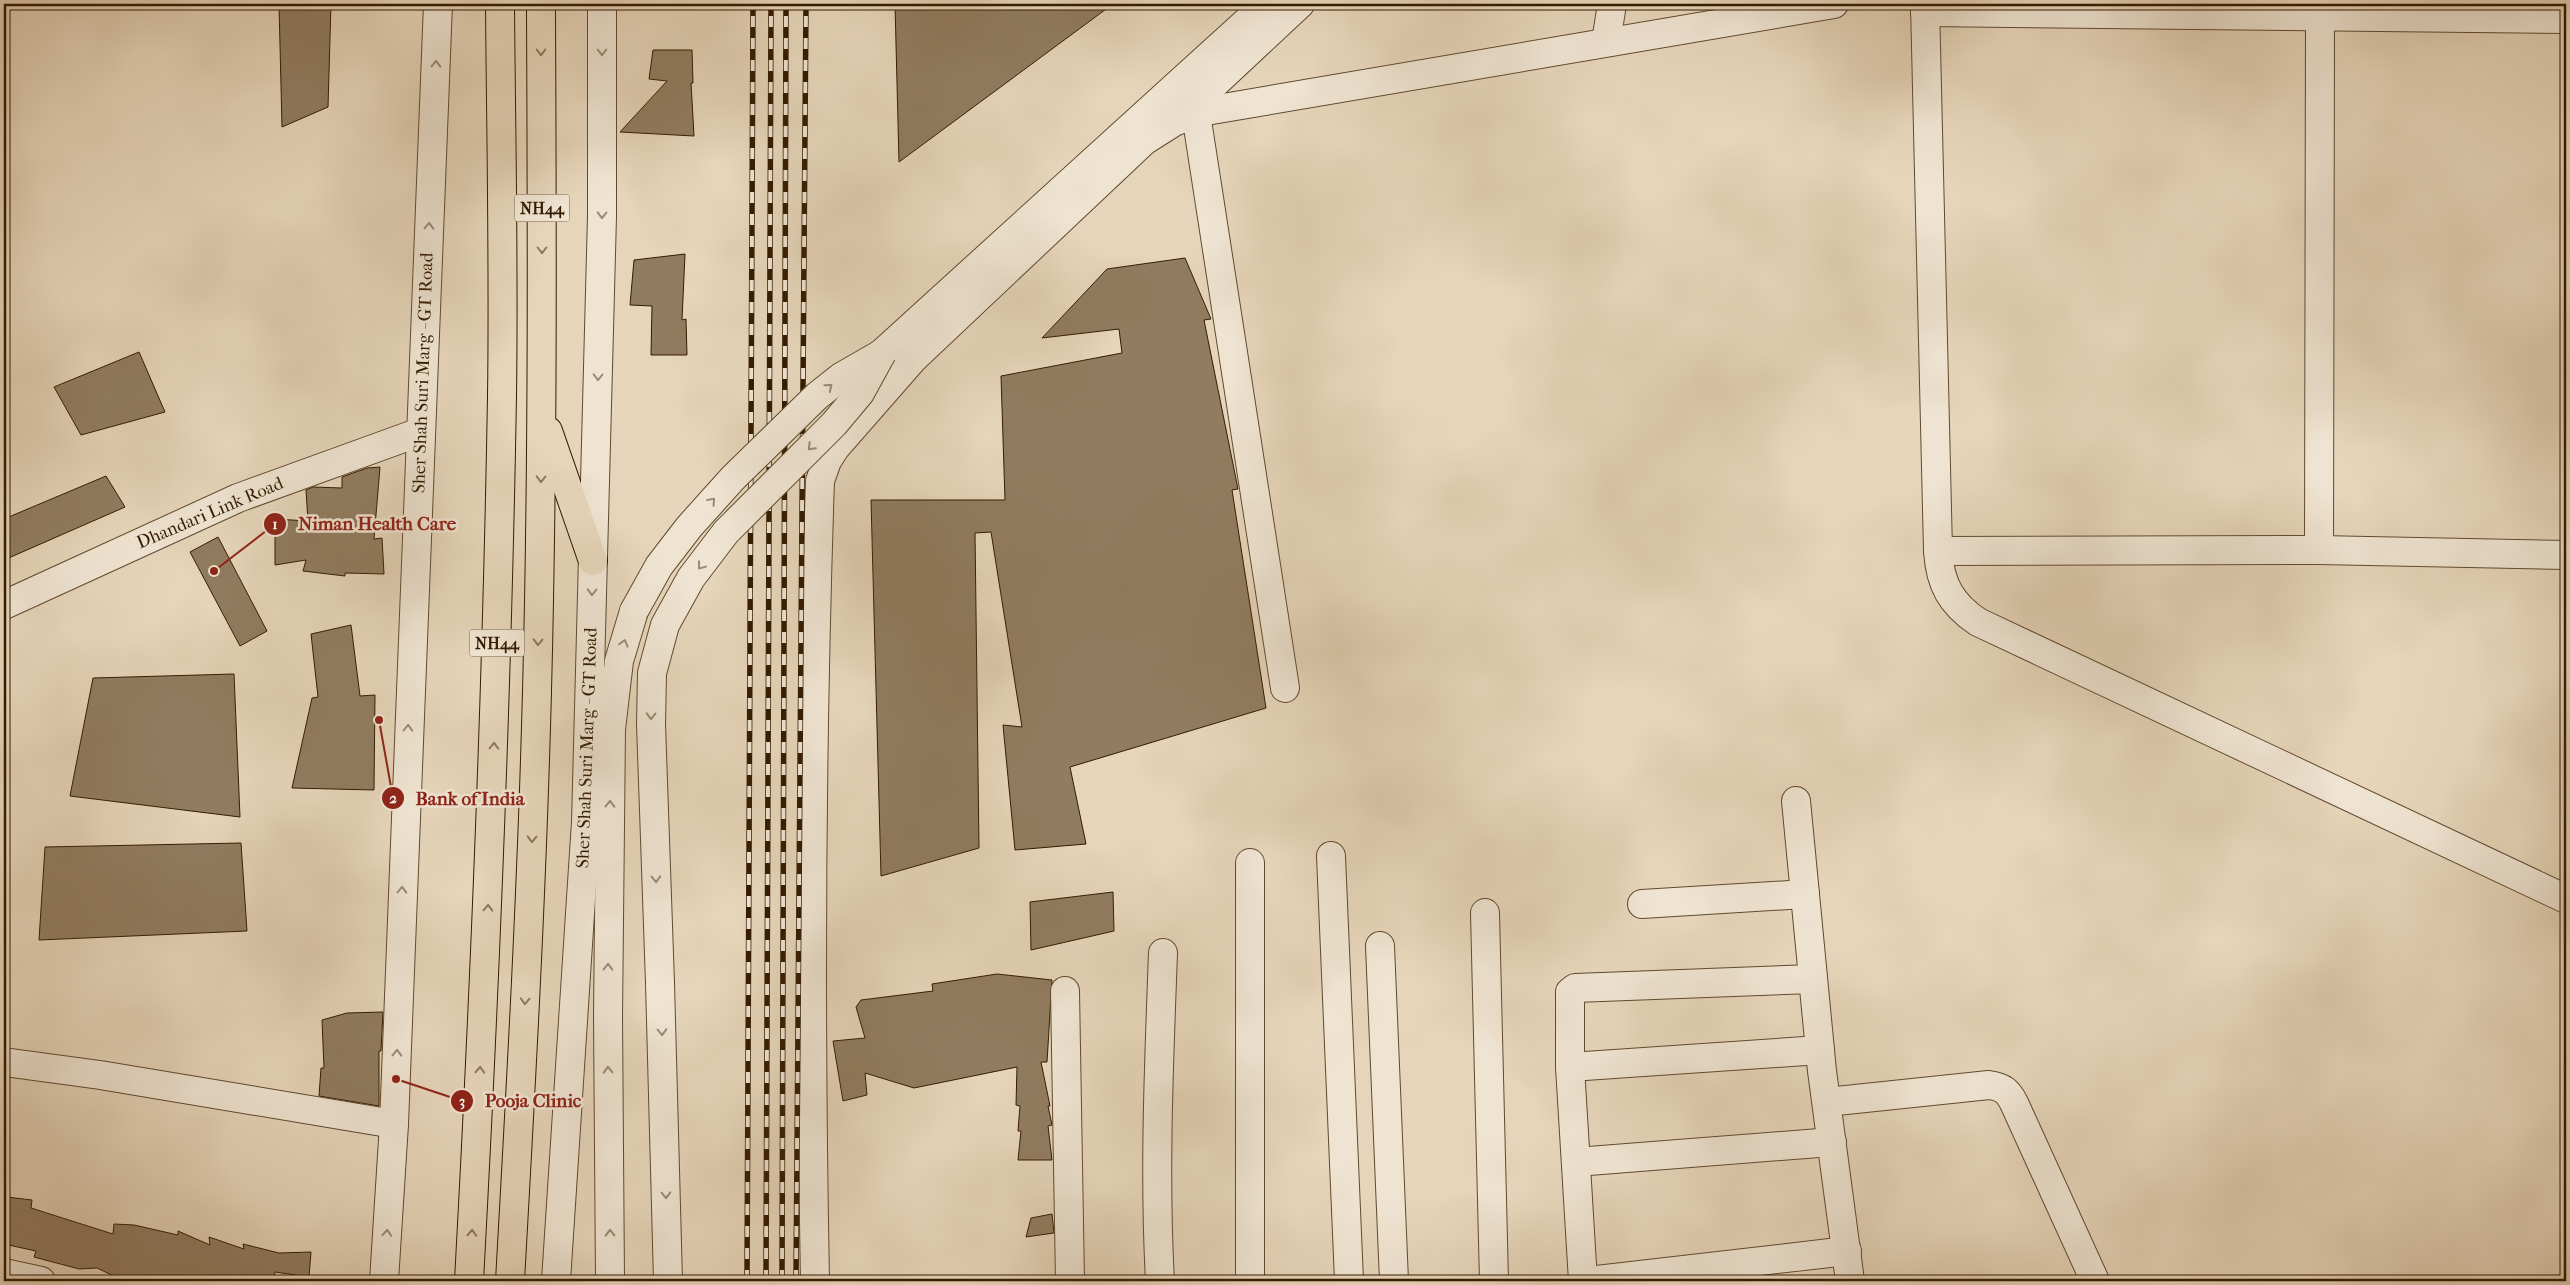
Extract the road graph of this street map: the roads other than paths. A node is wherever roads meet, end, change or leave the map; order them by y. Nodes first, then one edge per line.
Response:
1 (438, 4) edge
2 (500, 4) edge
3 (541, 4) edge
4 (602, 4) edge
5 (1266, 4) edge
6 (1300, 4) edge
7 (1612, 4) edge
8 (1834, 4) edge
9 (1925, 8) edge
10 (2320, 18) junction
11 (2566, 19) edge
12 (1606, 42) junction
13 (1185, 118) junction
14 (882, 353) junction
15 (542, 413) junction
16 (420, 432) junction
17 (2319, 550) junction
18 (1938, 551) junction
19 (2566, 555) edge
20 (593, 561) junction
21 (4, 605) edge
22 (1285, 688) dead end
23 (1796, 801) dead end
24 (1331, 856) dead end
25 (1250, 862) dead end
26 (1805, 894) junction
27 (2566, 899) edge
28 (1642, 904) dead end
29 (1484, 914) dead end
30 (1380, 946) dead end
31 (1163, 953) dead end
32 (1813, 979) junction
33 (1065, 991) dead end
34 (1820, 1050) junction
35 (4, 1062) edge
36 (1570, 1067) junction
37 (1827, 1102) junction
38 (394, 1124) junction
39 (1832, 1142) junction
40 (1576, 1162) junction
41 (1847, 1251) junction
42 (4, 1273) edge
43 (41, 1281) edge
44 (384, 1281) edge
45 (469, 1281) edge
46 (510, 1281) edge
47 (556, 1281) edge
48 (610, 1281) edge
49 (668, 1281) edge
50 (815, 1281) edge
51 (1070, 1281) edge
52 (1160, 1281) edge
53 (1250, 1281) edge
54 (1349, 1281) edge
55 (1394, 1281) edge
56 (1494, 1281) edge
57 (1583, 1281) edge
58 (1588, 1281) edge
59 (1850, 1281) edge
60 (2095, 1281) edge

16 -> 1 street, Sher Shah Suri Marg - GT Road
45 -> 2 highway, NH44
3 -> 15 highway, NH44
4 -> 20 street, Sher Shah Suri Marg - GT Road
5 - 14 street
6 - 13 street
7 - 12 street
8 - 12 street
9 - 10 street
9 - 18 street
10 - 11 street
10 - 17 street
12 - 13 street
13 - 22 street
13 - 50 street
48 -> 14 street, bridge
14 -> 49 street, bridge
15 - 20 highway
15 -> 46 highway, NH44
16 - 21 street, Dhandari Link Road
38 -> 16 street, Sher Shah Suri Marg - GT Road
17 - 18 street
17 - 19 street
18 - 27 street
20 -> 47 street, Sher Shah Suri Marg - GT Road
23 - 26 street
24 - 54 street
25 - 53 street
26 - 28 street
26 - 32 street
29 - 56 street
30 - 55 street
31 - 52 street
32 - 34 street
32 - 36 street
33 - 51 street
34 - 36 street
34 - 37 street
35 - 38 street
36 - 40 street
37 - 39 street
37 - 60 street
44 -> 38 street, Sher Shah Suri Marg - GT Road
39 - 40 street
39 - 41 street
40 - 57 street
41 - 58 street
41 - 59 street
42 - 43 street

